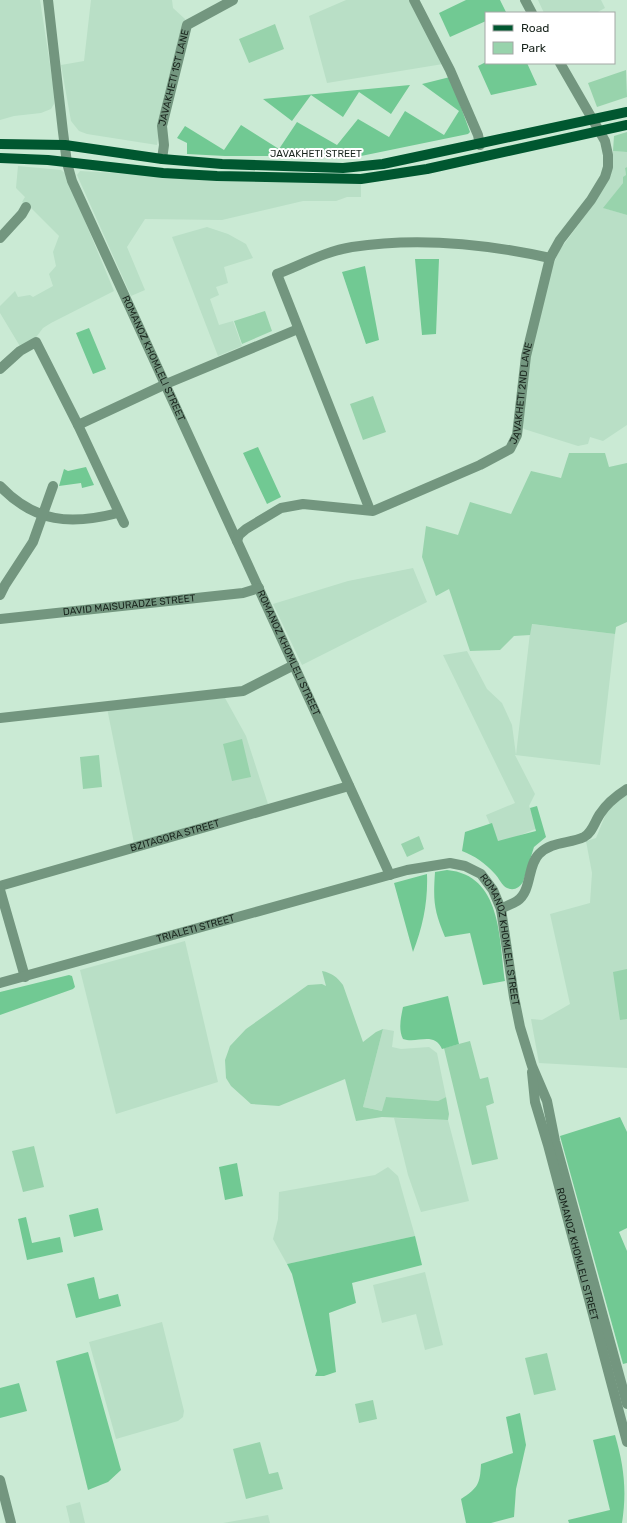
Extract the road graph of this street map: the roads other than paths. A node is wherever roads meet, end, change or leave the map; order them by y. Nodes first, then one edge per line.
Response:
1 (48, 0) edge
2 (233, 0) edge
3 (414, 0) edge
4 (525, 0) edge
5 (531, 12) edge
6 (561, 64) edge
7 (627, 112) edge
8 (591, 120) junction
9 (627, 125) edge
10 (599, 131) junction
11 (0, 144) edge
12 (65, 145) junction
13 (480, 145) junction
14 (0, 158) edge
15 (162, 159) junction
16 (67, 163) junction
17 (0, 232) edge
18 (0, 238) edge
19 (550, 258) junction
20 (298, 329) junction
21 (0, 369) edge
22 (166, 384) junction
23 (78, 425) junction
24 (0, 486) edge
25 (53, 486) dead end
26 (370, 510) junction
27 (118, 512) junction
28 (43, 516) junction
29 (124, 523) dead end
30 (237, 541) junction
31 (259, 588) junction
32 (0, 595) edge
33 (0, 620) edge
34 (294, 665) junction
35 (0, 718) edge
36 (350, 786) junction
37 (627, 790) edge
38 (390, 875) junction
39 (0, 886) edge
40 (0, 890) edge
41 (501, 909) junction
42 (25, 976) junction
43 (0, 983) edge
44 (532, 1066) junction
45 (627, 1404) edge
46 (627, 1441) edge
47 (0, 1480) edge
48 (11, 1523) edge

1 - 12 street, ROMANOZ KHOMLELI STREET
2 - 15 street, JAVAKHETI 1ST LANE
3 - 13 street
4 - 5 street
6 - 8 street, JAVAKHETI 2ND LANE
7 - 8 main road, JAVAKHETI STREET
8 - 10 street, JAVAKHETI 2ND LANE
8 - 13 main road, JAVAKHETI STREET
9 - 10 main road
10 - 16 main road
10 - 19 street, JAVAKHETI 2ND LANE
11 - 12 main road, JAVAKHETI STREET
12 - 15 main road, JAVAKHETI STREET
12 - 16 street, ROMANOZ KHOMLELI STREET
13 - 15 main road, JAVAKHETI STREET
14 - 16 main road
16 - 22 street, ROMANOZ KHOMLELI STREET
17 - 18 street
19 - 20 street
19 - 26 street, JAVAKHETI 2ND LANE
20 - 22 street
20 - 26 street
21 - 23 street
22 - 23 street
22 - 30 street, ROMANOZ KHOMLELI STREET
23 - 27 street
24 - 28 street
25 - 28 street
26 - 30 street, JAVAKHETI 2ND LANE
27 - 28 street
27 - 29 street
28 - 32 street
30 - 31 street, ROMANOZ KHOMLELI STREET
31 - 33 street, DAVID MAISURADZE STREET
31 - 34 street, ROMANOZ KHOMLELI STREET
34 - 35 street
34 - 36 street, ROMANOZ KHOMLELI STREET
36 - 38 street, ROMANOZ KHOMLELI STREET
36 - 39 street, BZITAGORA STREET
37 - 41 street
38 - 41 street, ROMANOZ KHOMLELI STREET
38 - 42 street, TRIALETI STREET
40 - 42 street
41 - 44 street, ROMANOZ KHOMLELI STREET
42 - 43 street, TRIALETI STREET
44 - 45 street, ROMANOZ KHOMLELI STREET
44 - 46 street, ROMANOZ KHOMLELI STREET
47 - 48 street

